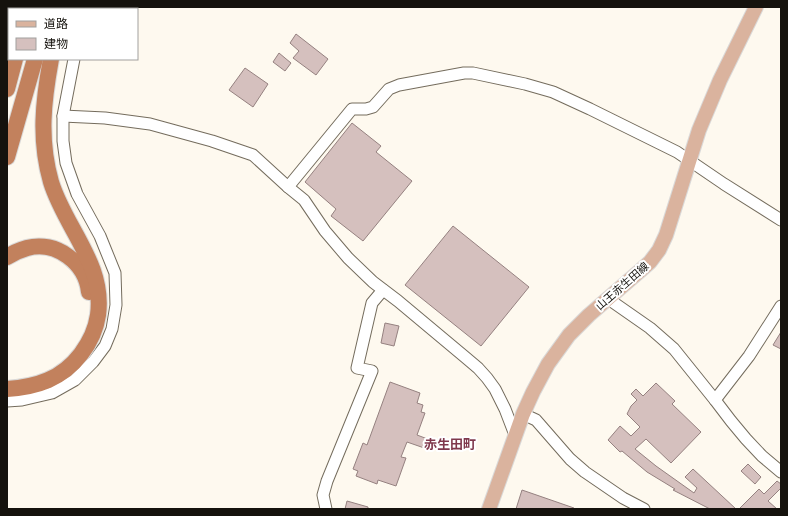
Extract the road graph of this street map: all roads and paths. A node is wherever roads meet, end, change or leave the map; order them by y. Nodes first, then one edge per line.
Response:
1 (756, 7) edge
2 (15, 60) edge
3 (35, 60) edge
4 (51, 60) edge
5 (74, 60) edge
6 (7, 89) edge
7 (63, 116) junction
8 (7, 157) edge
9 (689, 160) junction
10 (288, 187) junction
11 (781, 220) edge
12 (7, 257) edge
13 (383, 290) junction
14 (607, 298) junction
15 (781, 306) edge
16 (7, 379) edge
17 (7, 389) edge
18 (715, 400) junction
19 (7, 401) edge
20 (523, 414) junction
21 (516, 435) junction
22 (781, 472) edge
23 (326, 509) edge
24 (489, 509) edge
25 (644, 509) edge

1 - 9 main road, 山王赤生田線
2 - 6 highway
3 - 8 highway
4 - 17 highway
5 - 7 street
7 - 10 street
7 - 19 street
9 - 10 street
9 - 11 street
9 - 14 main road, 山王赤生田線
10 - 13 street
12 - 16 highway
13 - 21 street
13 - 23 street
14 - 18 street
14 - 20 main road, 山王赤生田線
15 - 18 street
18 - 22 street
20 - 21 main road, 山王赤生田線
20 - 25 street
21 - 24 main road, 山王赤生田線

